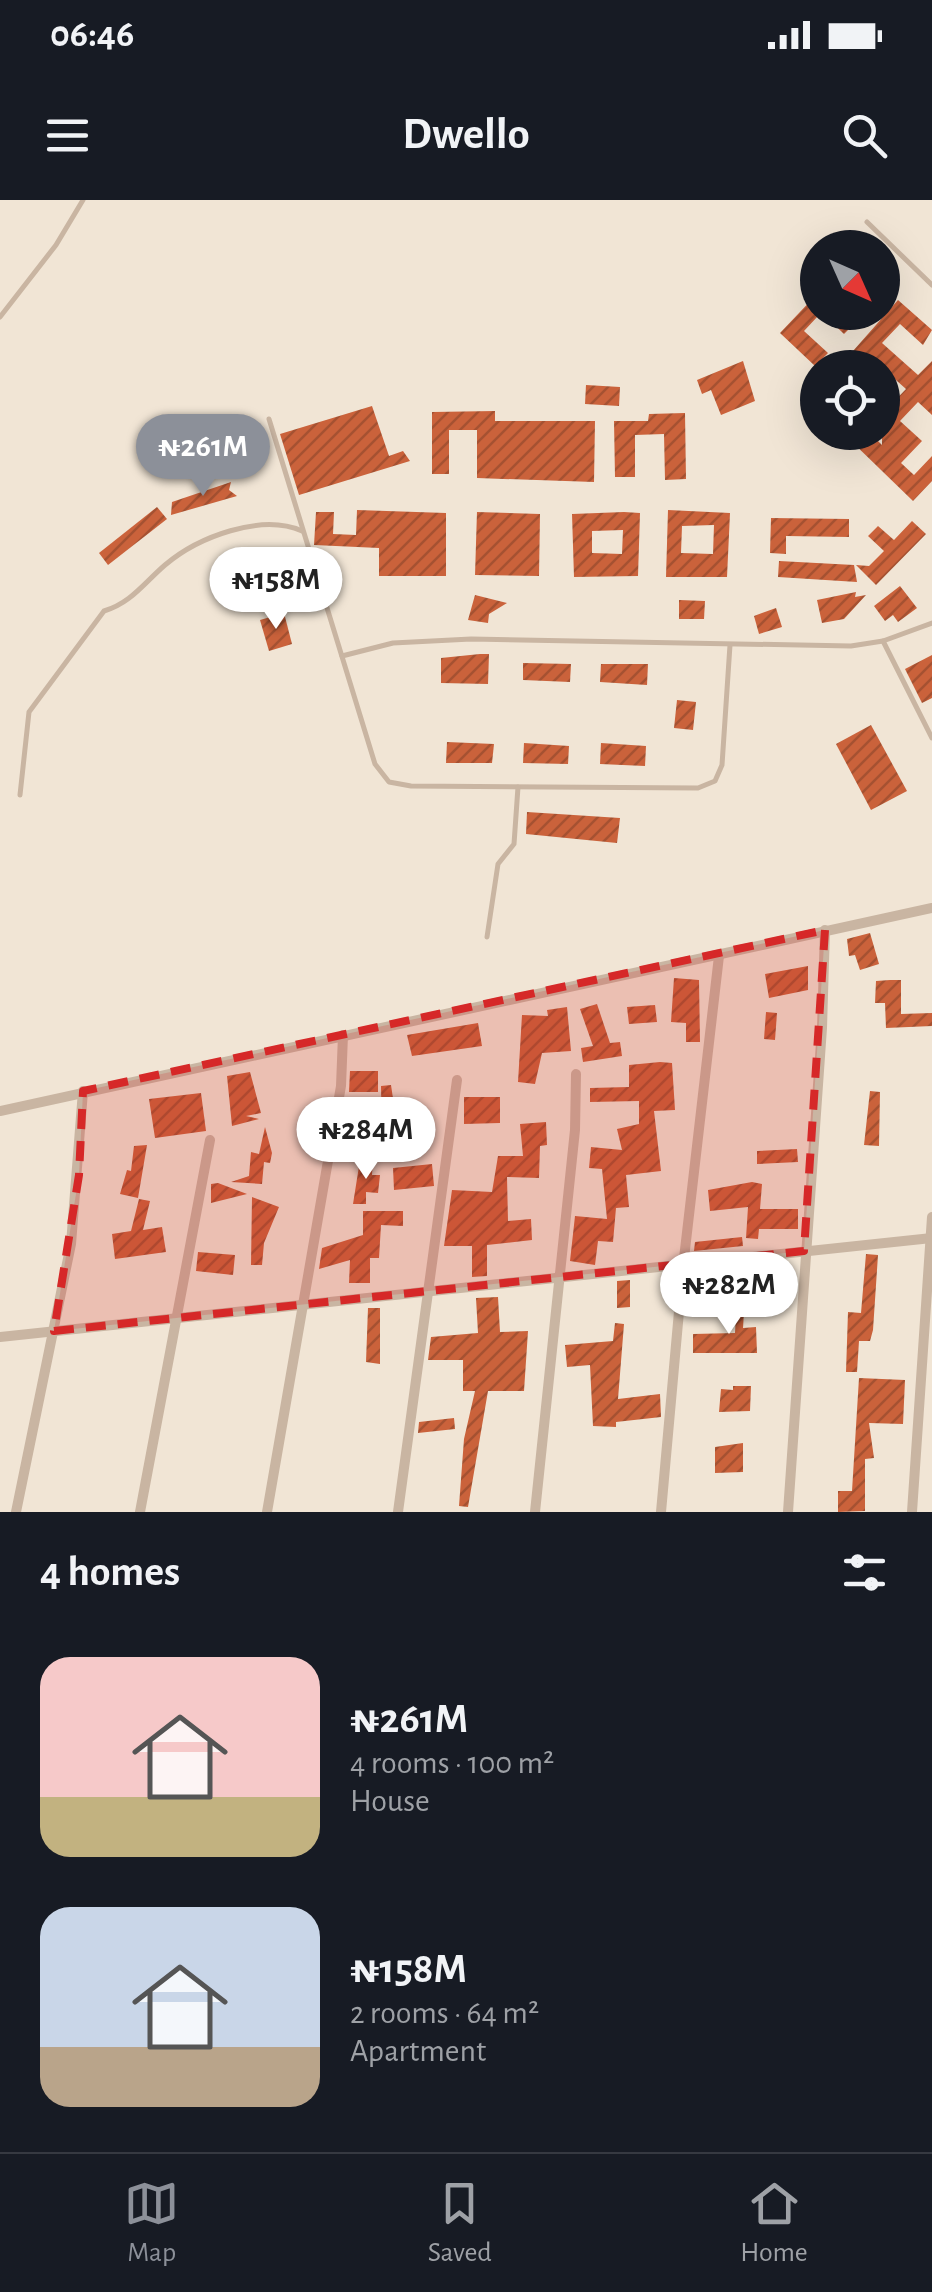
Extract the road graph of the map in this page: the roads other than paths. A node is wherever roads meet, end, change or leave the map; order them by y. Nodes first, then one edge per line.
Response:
1 (83, 200) edge
2 (867, 222) dead end
3 (932, 285) edge
4 (0, 318) edge
5 (269, 419) dead end
6 (304, 532) junction
7 (932, 624) edge
8 (884, 641) junction
9 (730, 645) junction
10 (342, 656) junction
11 (932, 738) edge
12 (518, 787) junction
13 (20, 795) dead end
14 (932, 908) edge
15 (825, 930) junction
16 (488, 937) dead end
17 (719, 956) junction
18 (344, 1036) junction
19 (576, 1074) dead end
20 (457, 1080) dead end
21 (82, 1091) junction
22 (0, 1111) edge
23 (210, 1140) dead end
24 (932, 1217) edge
25 (931, 1238) edge
26 (804, 1251) junction
27 (683, 1267) junction
28 (557, 1280) junction
29 (432, 1292) junction
30 (300, 1306) junction
31 (174, 1318) junction
32 (54, 1331) junction
33 (0, 1337) edge
34 (16, 1512) edge
35 (140, 1512) edge
36 (267, 1512) edge
37 (398, 1512) edge
38 (534, 1512) edge
39 (660, 1512) edge
40 (788, 1512) edge
41 (912, 1512) edge

1 - 4 lane
2 - 3 lane
5 - 6 lane
6 - 10 lane
6 - 13 lane
7 - 8 lane
8 - 9 lane
8 - 11 lane
9 - 10 lane
9 - 12 lane
10 - 12 lane
12 - 16 lane
14 - 15 street
15 - 17 street
15 - 26 street
17 - 18 street
17 - 27 street
18 - 21 street
18 - 30 street
19 - 28 street
20 - 29 street
21 - 22 street
21 - 32 street
23 - 31 street
24 - 25 street
25 - 26 street
25 - 41 street
26 - 27 street
26 - 40 street
27 - 28 street
27 - 39 street
28 - 29 street
28 - 38 street
29 - 30 street
29 - 37 street
30 - 31 street
30 - 36 street
31 - 32 street
31 - 35 street
32 - 33 street
32 - 34 street

